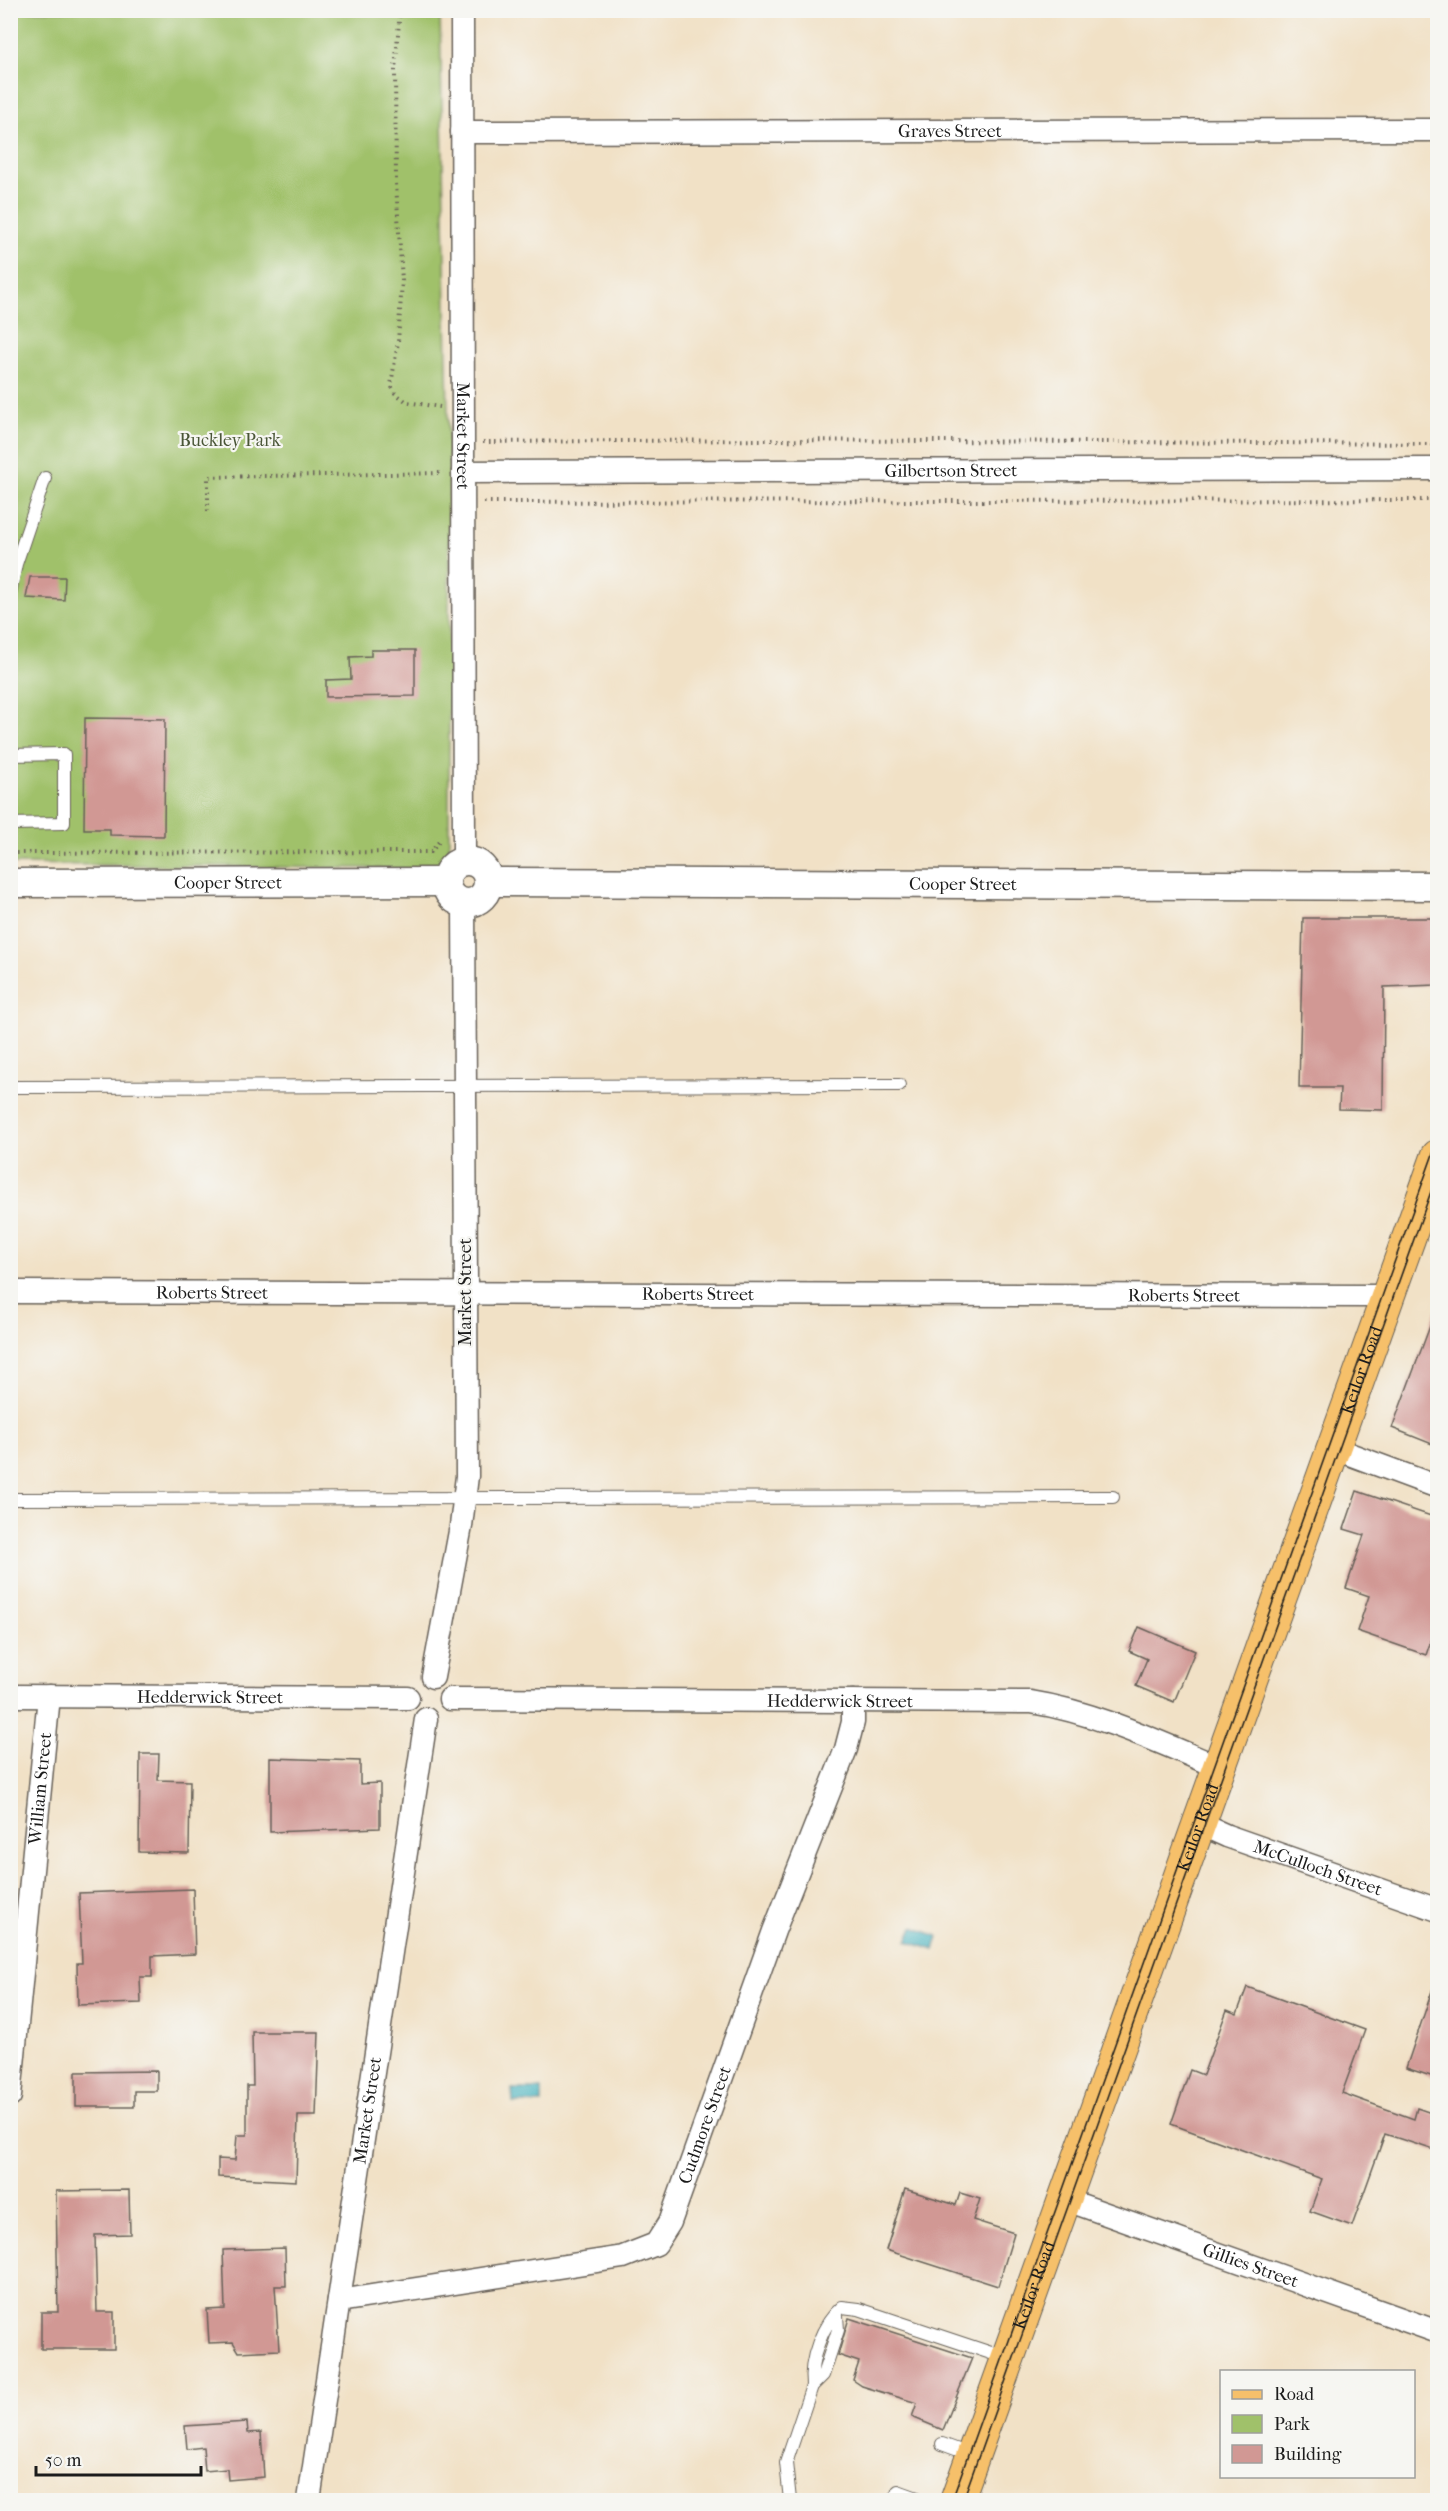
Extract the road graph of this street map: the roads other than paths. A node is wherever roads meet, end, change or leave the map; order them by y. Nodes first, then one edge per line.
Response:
1 (462, 10) edge
2 (1437, 130) edge
3 (462, 132) junction
4 (1437, 469) edge
5 (463, 472) junction
6 (45, 478) dead end
7 (10, 594) edge
8 (10, 755) edge
9 (10, 824) edge
10 (464, 860) junction
11 (489, 882) junction
12 (10, 883) edge
13 (1437, 886) edge
14 (455, 893) junction
15 (899, 1085) dead end
16 (464, 1086) junction
17 (10, 1087) edge
18 (1437, 1156) edge
19 (10, 1292) edge
20 (465, 1294) junction
21 (1386, 1300) junction
22 (1333, 1448) junction
23 (1437, 1487) edge
24 (1113, 1497) dead end
25 (10, 1499) edge
26 (465, 1499) junction
27 (433, 1677) junction
28 (10, 1696) edge
29 (50, 1696) junction
30 (408, 1698) junction
31 (450, 1699) junction
32 (854, 1701) junction
33 (426, 1719) junction
34 (1218, 1767) junction
35 (1198, 1823) junction
36 (1437, 1910) edge
37 (10, 2096) edge
38 (1064, 2199) junction
39 (339, 2301) junction
40 (1437, 2332) edge
41 (1008, 2359) junction
42 (942, 2444) dead end
43 (973, 2456) junction
44 (897, 2496) edge
45 (309, 2500) edge
46 (790, 2500) edge
47 (923, 2500) edge
48 (957, 2500) edge

1 - 3 street, Market Street
2 - 3 street, Graves Street
3 - 5 street, Market Street
4 - 5 street, Gilbertson Street
5 - 10 street, Market Street
6 - 7 lane
8 - 9 lane
10 - 11 street
10 - 14 street
11 - 13 street, Cooper Street
11 - 14 street
12 - 14 street, Cooper Street
14 - 16 street, Market Street
15 - 16 lane
16 - 17 lane
16 - 20 street, Market Street
18 - 21 main road, Keilor Road
19 - 20 street, Roberts Street
20 - 21 street, Roberts Street
20 - 26 street, Market Street
21 - 22 main road, Keilor Road
22 - 23 street
22 - 34 main road, Keilor Road
24 - 26 lane
25 - 26 lane
26 - 27 street, Market Street
27 - 30 street
27 - 31 street
28 - 29 street, Hedderwick Street
29 - 30 street, Hedderwick Street
29 - 37 street, William Street
30 - 33 street
31 - 32 street, Hedderwick Street
31 - 33 street
32 - 34 street, Hedderwick Street
32 - 39 street, Cudmore Street
33 - 39 street, Market Street
34 - 35 main road, Keilor Road
35 - 36 street, McCulloch Street
35 - 38 main road, Keilor Road
38 - 40 street, Gillies Street
38 - 41 main road, Keilor Road
39 - 45 street, Market Street
41 - 43 main road, Keilor Road
41 - 46 lane
42 - 43 lane
43 - 48 main road, Keilor Road
44 - 47 lane

